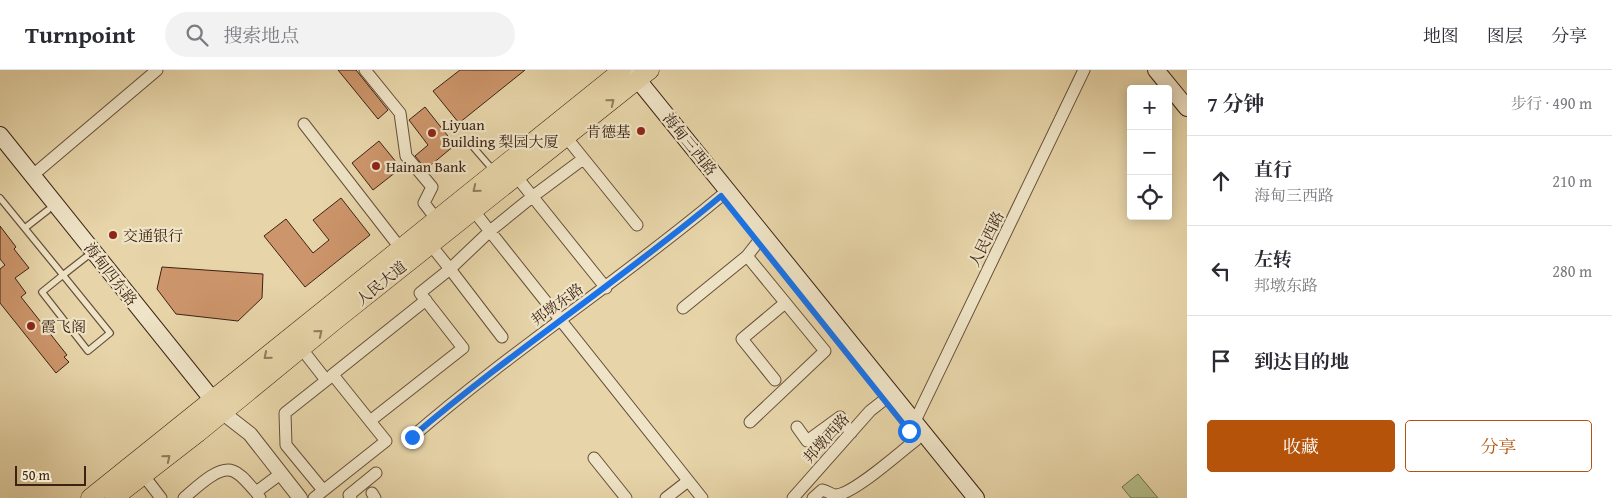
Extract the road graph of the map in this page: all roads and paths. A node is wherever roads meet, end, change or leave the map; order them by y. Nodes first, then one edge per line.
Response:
1 (157, 70) edge
2 (365, 70) edge
3 (1084, 70) edge
4 (1156, 70) edge
5 (1168, 70) edge
6 (630, 74) edge
7 (1187, 93) edge
8 (1187, 108) edge
9 (304, 124) dead end
10 (0, 135) edge
11 (566, 137) junction
12 (474, 148) dead end
13 (0, 150) edge
14 (583, 159) junction
15 (495, 173) junction
16 (33, 175) junction
17 (516, 176) junction
18 (721, 196) junction
19 (532, 197) junction
20 (0, 198) edge
21 (48, 210) junction
22 (473, 210) junction
23 (437, 220) junction
24 (637, 226) dead end
25 (25, 228) junction
26 (490, 231) junction
27 (758, 242) junction
28 (430, 244) junction
29 (401, 249) junction
30 (747, 256) junction
31 (86, 257) junction
32 (450, 269) junction
33 (63, 275) junction
34 (606, 288) junction
35 (426, 300) junction
36 (786, 303) junction
37 (683, 308) dead end
38 (561, 321) junction
39 (502, 337) dead end
40 (301, 348) junction
41 (329, 378) junction
42 (775, 380) dead end
43 (884, 400) junction
44 (214, 409) junction
45 (370, 421) junction
46 (915, 421) junction
47 (750, 422) dead end
48 (797, 427) dead end
49 (852, 433) junction
50 (412, 437) dead end
51 (916, 440) junction
52 (594, 458) dead end
53 (376, 473) dead end
54 (144, 476) junction
55 (274, 478) junction
56 (688, 481) junction
57 (318, 494) edge
58 (258, 495) edge
59 (90, 498) edge
60 (114, 498) edge
61 (161, 498) edge
62 (184, 498) edge
63 (290, 498) edge
64 (300, 498) edge
65 (352, 498) edge
66 (626, 498) edge
67 (666, 498) edge
68 (702, 498) edge
69 (793, 498) edge
70 (813, 498) edge
71 (962, 498) edge
72 (976, 498) edge

1 - 16 street
2 - 23 street
3 - 46 street, 人民西路
4 - 8 main road
5 - 7 main road
11 -> 6 main road, 人民大道
6 - 15 main road, 人民大道
6 - 18 main road, 海甸三西路
6 - 46 main road, 海甸三西路
9 - 29 street
10 - 16 main road, 海甸四东路
11 - 14 street
11 - 17 main road, 人民大道
12 - 15 lane
13 - 21 main road, 海甸四东路
14 - 19 street
14 - 24 street
15 -> 23 main road, 人民大道
16 - 44 main road, 海甸四东路
17 - 19 street
17 - 22 main road, 人民大道
18 - 27 main road, 海甸三西路
18 - 34 street, 邦墩东路
19 - 26 street
19 - 34 street
20 - 25 lane
21 - 25 lane
21 - 31 main road, 海甸四东路
22 - 26 street
22 - 28 main road, 人民大道
23 - 29 main road, 人民大道
25 - 33 lane
26 - 32 street
26 - 38 street
27 - 30 street
27 - 43 main road, 海甸三西路
28 - 32 street
40 -> 28 main road, 人民大道
29 -> 44 main road, 人民大道
30 - 36 street
30 - 37 street
31 - 33 lane
31 - 44 main road, 海甸四东路
32 - 35 street
32 - 39 street
33 - 33 lane
34 - 38 street, 邦墩东路
35 - 41 street
35 - 45 street
36 - 42 street
36 - 47 street
38 - 50 street, 邦墩东路
38 - 56 street
40 - 41 street
40 - 44 main road, 人民大道
41 - 45 street
41 - 57 street
43 - 49 street, 邦墩西路
43 - 51 main road, 海甸三西路
54 -> 44 main road, 人民大道
44 - 55 street
44 - 59 main road, 人民大道
44 - 64 street
45 - 57 street
46 - 72 main road, 海甸三西路
48 - 49 street
49 - 69 street, 邦墩西路
51 - 70 street
51 - 71 main road, 海甸三西路
52 - 66 street
53 - 65 street
54 - 60 main road, 人民大道
54 - 61 street
55 - 58 street
55 - 63 street
56 - 67 street
56 - 68 street
58 - 62 street

